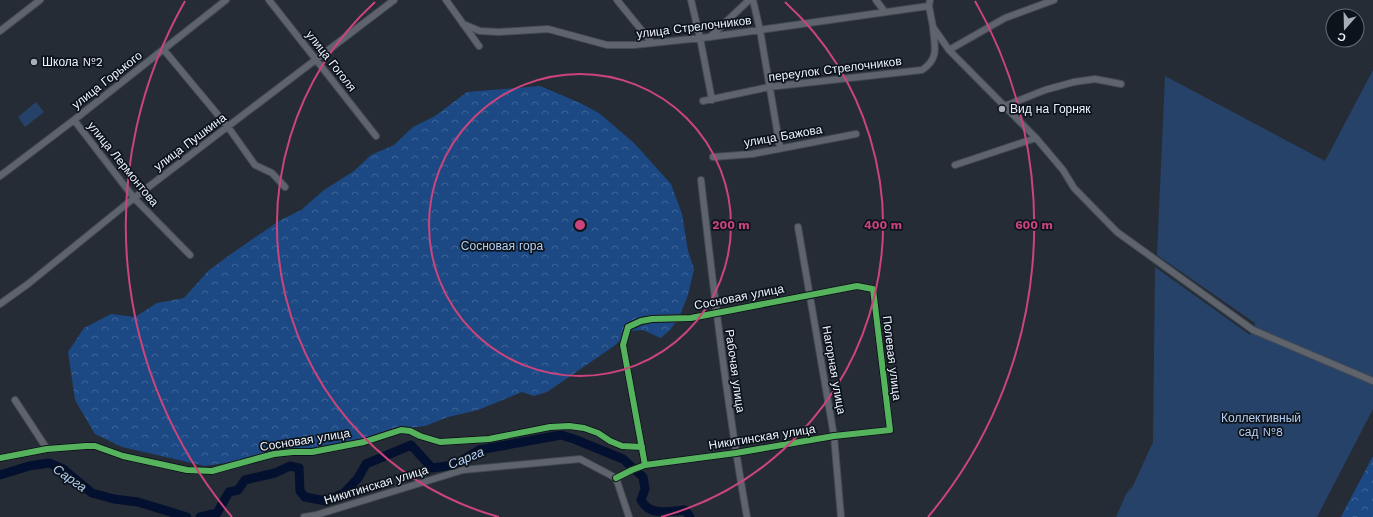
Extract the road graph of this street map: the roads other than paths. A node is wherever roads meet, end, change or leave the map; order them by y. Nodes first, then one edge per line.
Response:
1 (40, 0) edge
2 (226, 0) edge
3 (269, 0) edge
4 (394, 0) edge
5 (446, 0) edge
6 (617, 0) edge
7 (691, 0) edge
8 (749, 0) edge
9 (753, 0) edge
10 (876, 0) edge
11 (1054, 0) edge
12 (929, 3) edge
13 (884, 12) junction
14 (463, 24) junction
15 (933, 27) junction
16 (760, 30) junction
17 (0, 32) edge
18 (710, 37) junction
19 (700, 38) junction
20 (652, 43) junction
21 (479, 46) dead end
22 (164, 50) junction
23 (949, 50) junction
24 (316, 61) junction
25 (1120, 84) dead end
26 (769, 88) junction
27 (712, 100) junction
28 (703, 101) dead end
29 (1005, 106) junction
30 (74, 120) junction
31 (228, 127) junction
32 (856, 134) dead end
33 (376, 136) dead end
34 (1036, 138) junction
35 (780, 148) junction
36 (713, 157) dead end
37 (956, 165) dead end
38 (0, 176) edge
39 (701, 180) dead end
40 (285, 187) dead end
41 (134, 198) junction
42 (798, 227) dead end
43 (190, 255) dead end
44 (873, 290) joint
45 (810, 295) junction
46 (0, 304) edge
47 (716, 313) junction
48 (1373, 381) edge
49 (15, 400) dead end
50 (890, 430) joint
51 (834, 436) junction
52 (642, 447) junction
53 (47, 449) junction
54 (736, 454) junction
55 (0, 458) edge
56 (645, 465) junction
57 (616, 478) junction
58 (304, 517) edge
59 (629, 517) edge
60 (747, 517) edge
61 (841, 517) edge

1 - 17 street
2 - 22 street, улица Горького
3 - 24 street, улица Гоголя
4 - 24 street, улица Пушкина
5 - 14 street
6 - 20 street
7 - 19 street
8 - 18 street
9 - 16 street
10 - 13 street
11 - 23 street
12 - 13 street, улица Стрелочников
12 - 15 street, переулок Стрелочников
13 - 16 street, улица Стрелочников
14 - 20 street, улица Стрелочников
14 - 21 street
15 - 23 street
15 - 26 street, переулок Стрелочников
16 - 18 street, улица Стрелочников
16 - 26 street
18 - 19 street, улица Стрелочников
19 - 20 street, улица Стрелочников
19 - 27 street
22 - 30 street, улица Горького
22 - 31 street
23 - 29 street
24 - 31 street, улица Пушкина
24 - 33 street, улица Гоголя
25 - 29 street
26 - 27 street, переулок Стрелочников
26 - 35 street
27 - 28 street, переулок Стрелочников
29 - 34 street
30 - 38 street, улица Горького
30 - 41 street, улица Лермонтова
31 - 40 street
31 - 41 street, улица Пушкина
32 - 35 street, улица Бажова
34 - 37 street
34 - 48 street
35 - 36 street, улица Бажова
39 - 47 street, Рабочая улица
41 - 43 street, улица Лермонтова
41 - 46 street, улица Пушкина
42 - 45 street, Нагорная улица
44 - 45 street, Сосновая улица
44 - 50 street, Полевая улица
45 - 47 street, Сосновая улица
45 - 51 street, Нагорная улица
47 - 52 street, Сосновая улица
47 - 54 street, Рабочая улица
49 - 53 street
50 - 51 street, Никитинская улица
51 - 54 street, Никитинская улица
51 - 61 street, Нагорная улица
52 - 53 street, Сосновая улица
52 - 56 street
53 - 55 street
54 - 56 street, Никитинская улица
54 - 60 street, Рабочая улица
56 - 57 street, Никитинская улица
57 - 58 street, Никитинская улица
57 - 59 street

